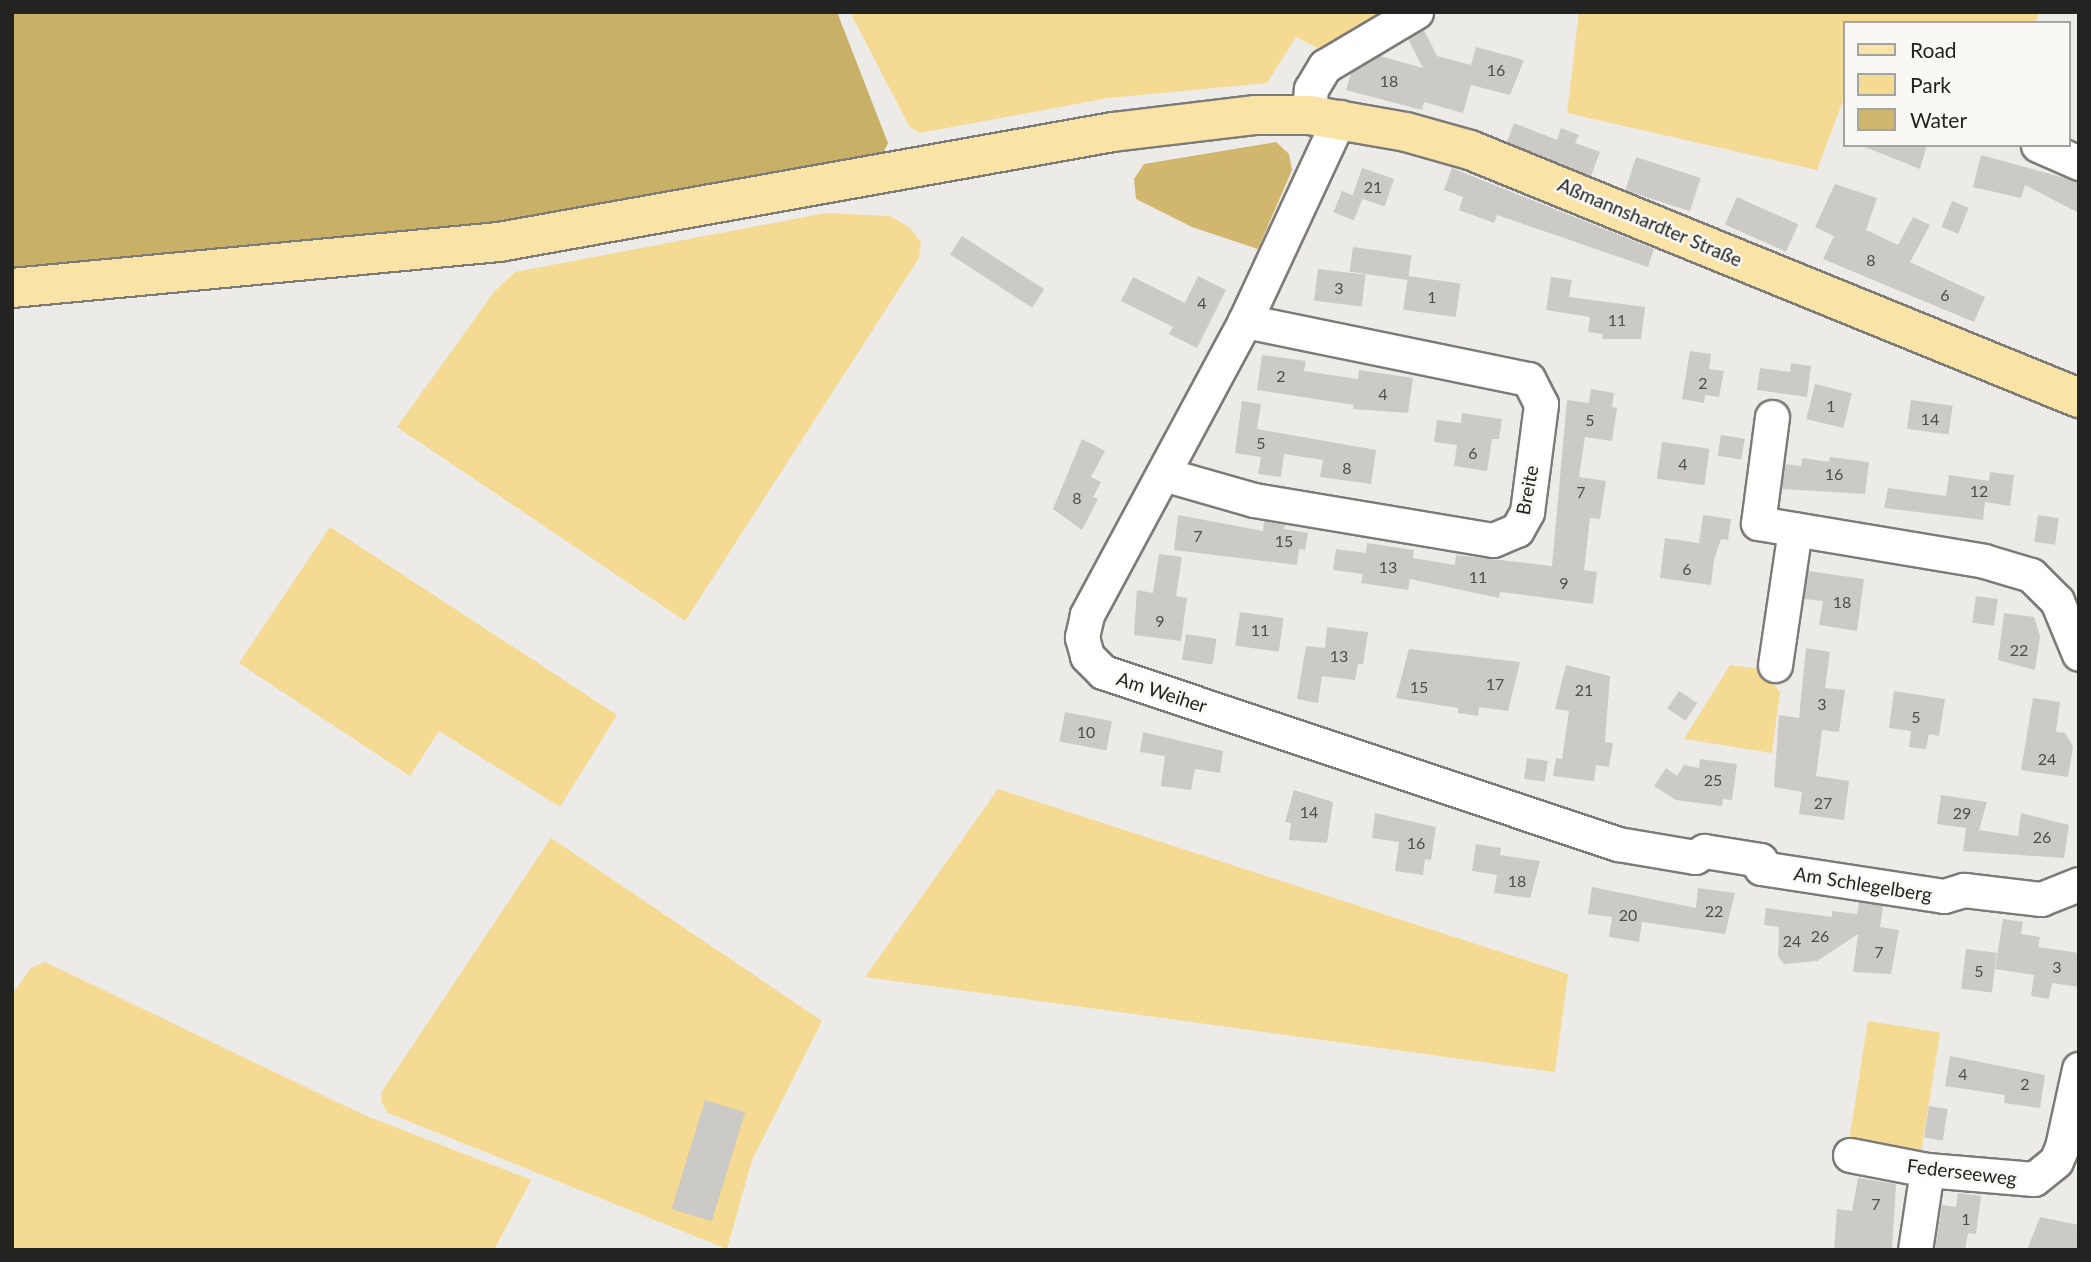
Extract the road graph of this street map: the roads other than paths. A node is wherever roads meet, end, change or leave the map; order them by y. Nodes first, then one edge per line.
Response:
1 (1416, 12) edge
2 (1325, 116) junction
3 (2043, 147) edge
4 (2079, 163) edge
5 (12, 288) edge
6 (1245, 321) junction
7 (2079, 398) edge
8 (1772, 417) dead end
9 (1163, 474) junction
10 (1794, 529) junction
11 (2079, 654) edge
12 (1774, 665) dead end
13 (1695, 857) joint
14 (2079, 884) edge
15 (2079, 1069) edge
16 (1850, 1155) dead end
17 (1927, 1170) junction
18 (1915, 1250) edge

1 - 2 street, Am Weiher
2 - 5 main road, Aßmannshardter Straße
2 - 6 street, Am Weiher
2 - 7 main road, Aßmannshardter Straße
3 - 4 street
6 - 9 street, Am Weiher
6 - 9 street, Breite
8 - 10 street
9 - 13 street, Am Weiher
10 - 11 street
10 - 12 street
13 - 14 street, Am Schlegelberg
15 - 17 street, Federseeweg
16 - 17 street, Federseeweg
17 - 18 street

